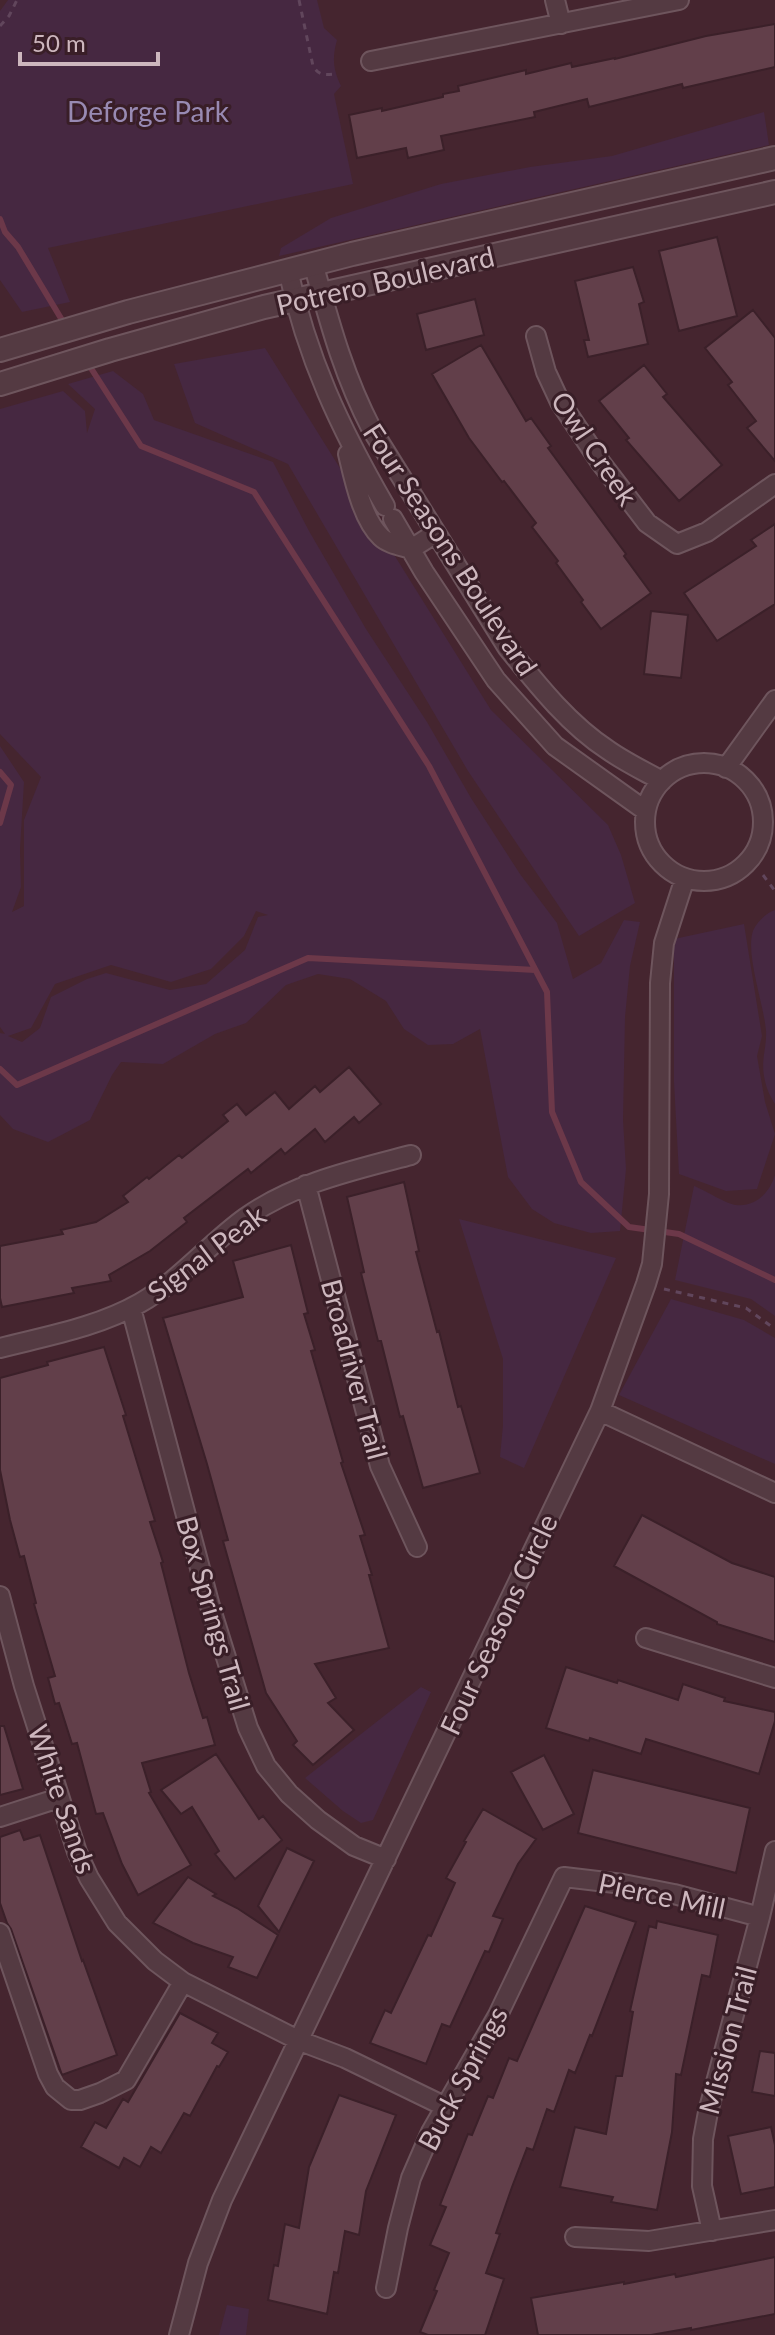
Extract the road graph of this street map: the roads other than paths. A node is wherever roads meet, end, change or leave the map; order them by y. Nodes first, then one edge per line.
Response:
1 (555, 0) edge
2 (679, 0) edge
3 (561, 24) junction
4 (371, 61) dead end
5 (775, 158) edge
6 (775, 192) edge
7 (313, 263) junction
8 (288, 270) junction
9 (322, 294) junction
10 (294, 301) junction
11 (536, 336) dead end
12 (0, 350) edge
13 (0, 384) edge
14 (341, 428) junction
15 (389, 457) junction
16 (365, 472) junction
17 (775, 484) edge
18 (436, 533) junction
19 (411, 549) junction
20 (775, 700) edge
21 (726, 768) junction
22 (662, 781) junction
23 (646, 811) junction
24 (767, 848) edge
25 (685, 878) junction
26 (411, 1155) dead end
27 (306, 1185) junction
28 (131, 1308) junction
29 (0, 1348) edge
30 (600, 1411) junction
31 (775, 1493) edge
32 (417, 1547) dead end
33 (0, 1596) edge
34 (646, 1638) dead end
35 (775, 1678) edge
36 (59, 1798) junction
37 (0, 1817) edge
38 (775, 1851) edge
39 (386, 1859) junction
40 (564, 1877) joint
41 (760, 1917) junction
42 (0, 1933) edge
43 (183, 1982) junction
44 (300, 2041) junction
45 (446, 2107) junction
46 (775, 2220) edge
47 (712, 2231) junction
48 (575, 2237) dead end
49 (386, 2288) dead end
50 (179, 2335) edge

1 - 3 street
2 - 3 street
3 - 4 street
5 - 7 street, Potrero Boulevard
6 - 9 street, Potrero Boulevard
7 - 8 street, Potrero Boulevard
7 - 9 street, Four Seasons Boulevard
8 - 10 street, Four Seasons Boulevard
8 - 12 street, Potrero Boulevard
9 - 10 street, Potrero Boulevard
9 - 15 street, Four Seasons Boulevard
10 - 13 street, Potrero Boulevard
10 - 14 street, Four Seasons Boulevard
11 - 17 street, Owl Creek
14 - 16 street, Four Seasons Boulevard
14 - 19 street, Four Seasons Boulevard
15 - 16 street
15 - 18 street, Four Seasons Boulevard
16 - 19 street, Four Seasons Boulevard
18 - 19 street
18 - 22 street, Four Seasons Boulevard
19 - 23 street, Four Seasons Boulevard
20 - 21 street
21 - 22 street
21 - 24 street
22 - 23 street
23 - 25 street
24 - 25 street
25 - 30 street, Four Seasons Circle
26 - 27 street, Signal Peak
27 - 28 street, Signal Peak
27 - 32 street, Broadriver Trail
28 - 29 street, Signal Peak
28 - 39 street, Box Springs Trail
30 - 31 street
30 - 39 street, Four Seasons Circle
33 - 36 street, White Sands
34 - 35 street
36 - 37 street
36 - 43 street, White Sands
38 - 41 street, Mission Trail
39 - 44 street, Four Seasons Circle
40 - 41 street, Pierce Mill
40 - 45 street, Buck Springs
41 - 47 street, Mission Trail
42 - 43 street
43 - 44 street, White Sands
44 - 45 street, White Sands
44 - 50 street, Four Seasons Circle
45 - 49 street, Buck Springs
46 - 47 street
47 - 48 street

